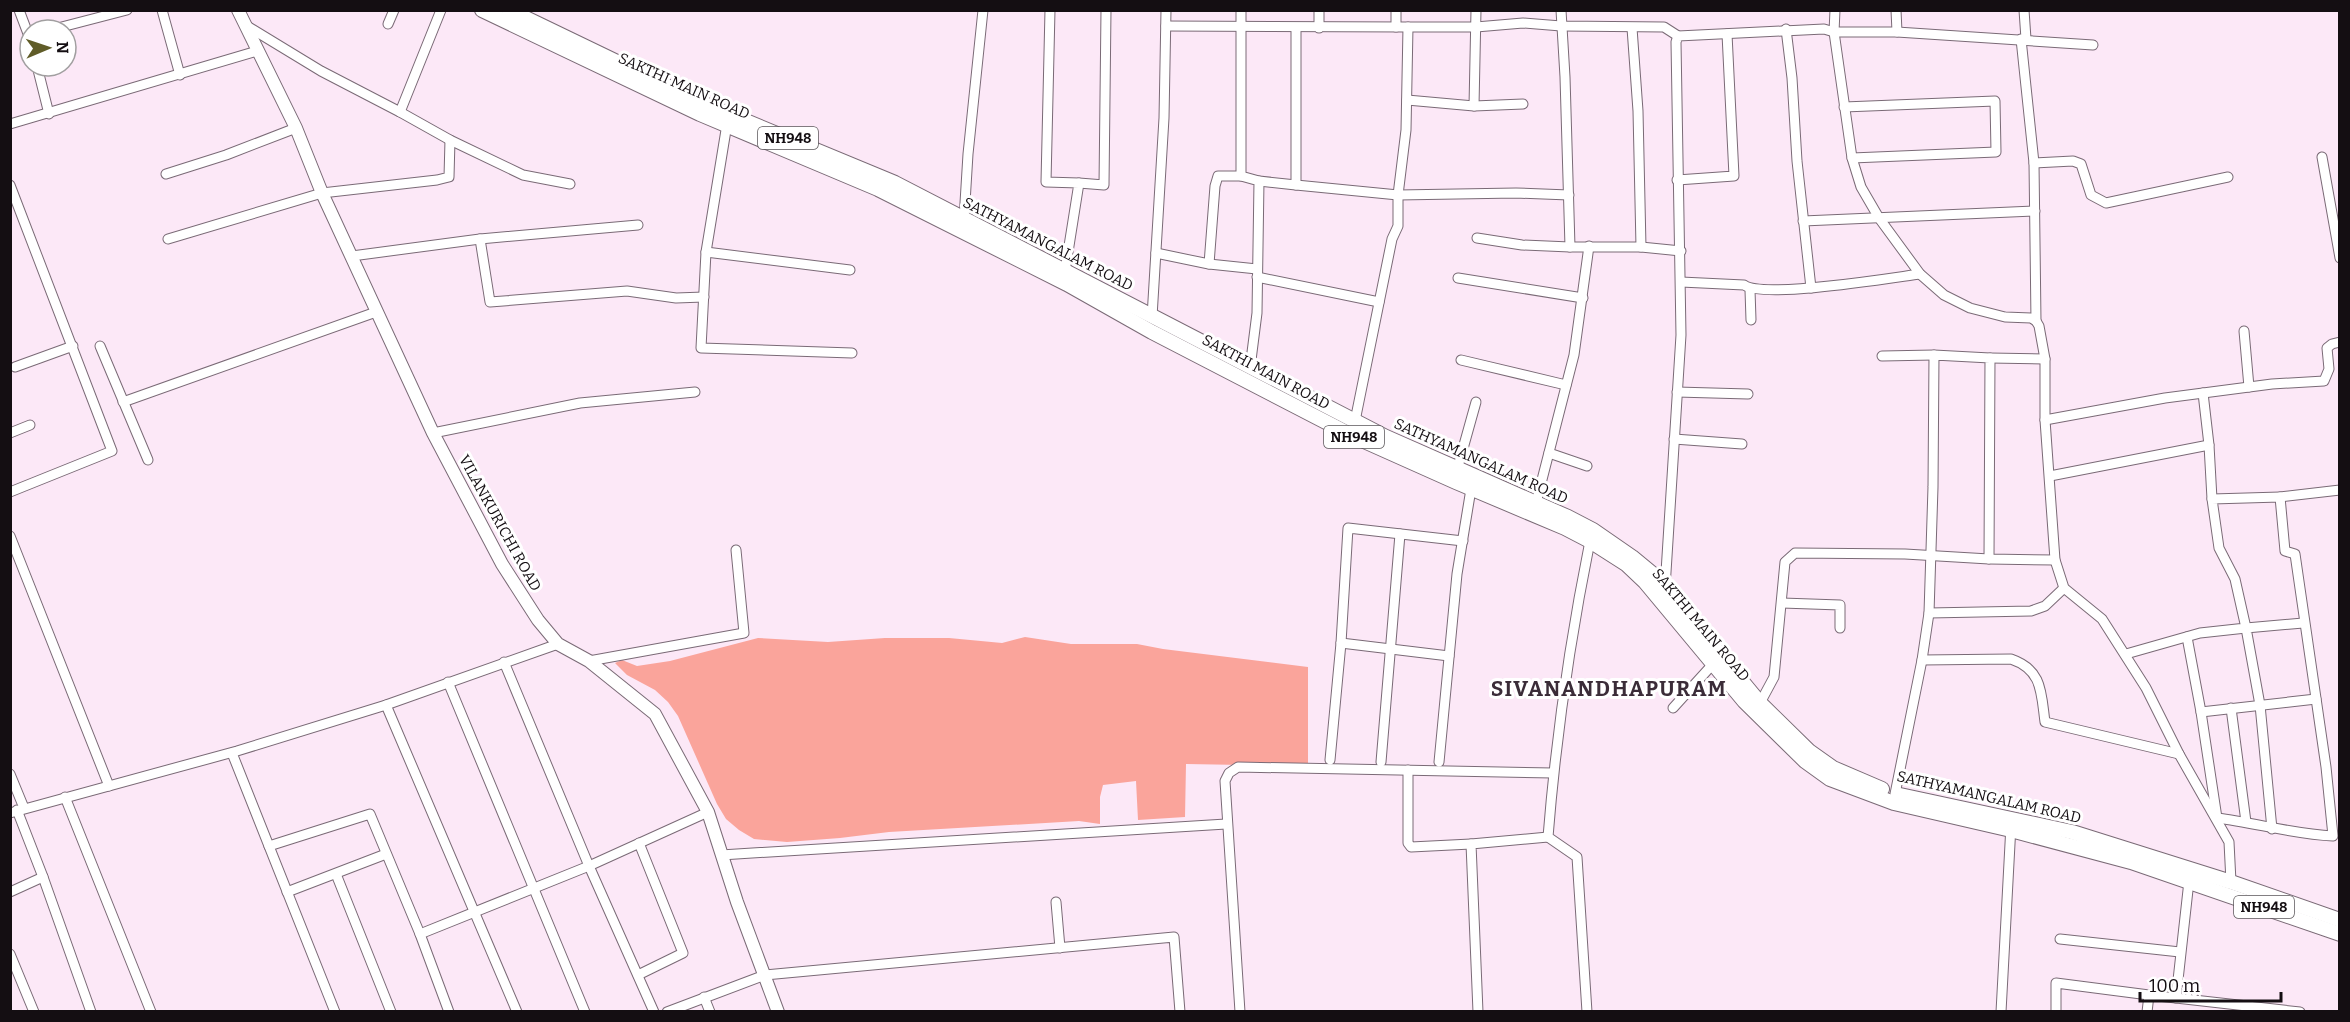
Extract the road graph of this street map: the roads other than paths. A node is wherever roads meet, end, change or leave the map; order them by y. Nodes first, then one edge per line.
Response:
1 (127, 10) edge
2 (162, 10) edge
3 (238, 10) edge
4 (394, 10) edge
5 (441, 10) edge
6 (482, 10) edge
7 (509, 10) edge
8 (983, 10) edge
9 (1050, 10) edge
10 (1106, 10) edge
11 (1166, 10) edge
12 (1242, 10) edge
13 (1319, 10) edge
14 (1396, 10) edge
15 (1476, 10) edge
16 (1561, 10) edge
17 (1835, 10) edge
18 (1896, 10) edge
19 (2024, 10) edge
20 (78, 23) edge
21 (388, 24) dead end
22 (245, 25) junction
23 (1166, 26) junction
24 (1240, 26) junction
25 (1561, 26) junction
26 (1396, 27) junction
27 (1408, 27) junction
28 (1476, 27) junction
29 (1296, 28) junction
30 (1319, 28) junction
31 (1632, 28) junction
32 (1786, 29) junction
33 (1834, 32) junction
34 (1897, 32) junction
35 (1727, 34) junction
36 (1678, 36) junction
37 (2023, 39) junction
38 (2093, 45) dead end
39 (257, 51) junction
40 (180, 75) junction
41 (40, 78) edge
42 (1407, 100) junction
43 (1523, 104) dead end
44 (1474, 106) junction
45 (1844, 107) junction
46 (400, 111) junction
47 (50, 114) junction
48 (10, 124) edge
49 (728, 124) junction
50 (296, 128) junction
51 (450, 140) junction
52 (2322, 157) dead end
53 (1852, 158) junction
54 (2034, 163) junction
55 (166, 174) dead end
56 (1241, 176) junction
57 (2228, 177) dead end
58 (1677, 180) junction
59 (1259, 181) junction
60 (1079, 183) junction
61 (570, 184) dead end
62 (10, 185) edge
63 (1296, 186) junction
64 (322, 194) junction
65 (1398, 195) junction
66 (1569, 195) junction
67 (2035, 211) junction
68 (1879, 218) junction
69 (964, 219) junction
70 (1803, 221) junction
71 (638, 225) dead end
72 (1477, 238) dead end
73 (480, 239) junction
74 (168, 240) dead end
75 (1589, 246) junction
76 (1570, 247) junction
77 (1641, 247) junction
78 (1681, 251) junction
79 (706, 252) junction
80 (1156, 253) junction
81 (352, 256) junction
82 (2340, 258) edge
83 (1209, 264) junction
84 (850, 270) dead end
85 (1065, 271) junction
86 (1257, 273) junction
87 (1920, 274) junction
88 (1458, 278) dead end
89 (1682, 282) junction
90 (1811, 288) junction
91 (1750, 290) junction
92 (704, 297) junction
93 (1583, 298) junction
94 (1379, 302) junction
95 (376, 312) junction
96 (1152, 317) junction
97 (1751, 320) dead end
98 (2036, 321) junction
99 (2244, 331) dead end
100 (2340, 342) edge
101 (73, 346) junction
102 (100, 346) dead end
103 (852, 353) dead end
104 (1934, 355) junction
105 (1882, 356) dead end
106 (1990, 358) junction
107 (2045, 359) junction
108 (1461, 360) dead end
109 (15, 367) dead end
110 (1250, 368) junction
111 (1566, 385) junction
112 (2249, 387) junction
113 (695, 392) dead end
114 (1677, 392) junction
115 (1748, 393) dead end
116 (2204, 393) junction
117 (123, 402) junction
118 (1476, 402) dead end
119 (2045, 420) junction
120 (1355, 421) junction
121 (30, 425) dead end
122 (10, 433) edge
123 (433, 433) junction
124 (1369, 436) junction
125 (1674, 439) junction
126 (1742, 444) dead end
127 (2209, 445) junction
128 (1549, 453) junction
129 (148, 460) dead end
130 (1587, 466) dead end
131 (1457, 470) junction
132 (2050, 476) junction
133 (1471, 489) junction
134 (2340, 490) edge
135 (10, 492) edge
136 (2280, 497) junction
137 (2212, 500) junction
138 (1536, 503) junction
139 (1400, 534) junction
140 (10, 536) edge
141 (1462, 541) junction
142 (1590, 541) junction
143 (736, 550) dead end
144 (1930, 557) junction
145 (1989, 559) junction
146 (2055, 560) junction
147 (1665, 588) junction
148 (2064, 588) junction
149 (1782, 603) junction
150 (1929, 613) junction
151 (2304, 623) junction
152 (1840, 628) dead end
153 (2246, 628) junction
154 (2187, 637) junction
155 (1341, 643) junction
156 (558, 644) junction
157 (1391, 649) junction
158 (2126, 654) junction
159 (1449, 656) junction
160 (1922, 660) junction
161 (589, 661) junction
162 (504, 662) junction
163 (1713, 664) junction
164 (448, 682) junction
165 (2316, 699) junction
166 (1760, 703) junction
167 (386, 705) junction
168 (2260, 705) junction
169 (1673, 708) dead end
170 (2231, 708) junction
171 (2201, 712) junction
172 (232, 753) junction
173 (2179, 754) junction
174 (1330, 760) dead end
175 (1381, 762) dead end
176 (1439, 762) dead end
177 (1408, 770) junction
178 (1553, 772) junction
179 (10, 774) edge
180 (109, 786) junction
181 (1895, 794) junction
182 (65, 797) junction
183 (17, 810) edge
184 (708, 812) junction
185 (2217, 818) junction
186 (2246, 822) junction
187 (1226, 824) junction
188 (2011, 824) junction
189 (2272, 829) junction
190 (1548, 837) junction
191 (639, 843) junction
192 (1471, 844) junction
193 (269, 846) junction
194 (386, 854) junction
195 (721, 855) junction
196 (589, 866) junction
197 (336, 874) junction
198 (43, 877) junction
199 (2189, 881) junction
200 (2231, 882) junction
201 (534, 888) junction
202 (10, 892) edge
203 (287, 892) junction
204 (1056, 902) dead end
205 (475, 910) junction
206 (2340, 920) edge
207 (420, 934) junction
208 (2340, 934) edge
209 (2060, 939) dead end
210 (1060, 948) junction
211 (2180, 952) junction
212 (10, 954) edge
213 (638, 975) junction
214 (765, 975) junction
215 (2148, 995) junction
216 (704, 997) junction
217 (2176, 998) junction
218 (34, 1011) edge
219 (91, 1011) edge
220 (151, 1011) edge
221 (335, 1011) edge
222 (391, 1011) edge
223 (449, 1011) edge
224 (517, 1011) edge
225 (585, 1011) edge
226 (654, 1011) edge
227 (667, 1011) edge
228 (710, 1011) edge
229 (778, 1011) edge
230 (1180, 1011) edge
231 (1240, 1011) edge
232 (1478, 1011) edge
233 (1587, 1011) edge
234 (2001, 1011) edge
235 (2056, 1011) edge
236 (2147, 1011) edge
237 (2300, 1011) edge

1 - 20 street
2 - 40 street
3 - 22 main road, VILANKURICHI ROAD
4 - 21 street
5 - 46 street
6 - 49 highway, SAKTHI MAIN ROAD / NH948
7 - 69 highway, SATHYAMANGALAM ROAD / NH948
8 - 69 street
9 - 60 street
10 - 60 street
11 - 23 street
12 - 24 street
13 - 30 street
14 - 26 street
15 - 28 street
16 - 25 street
17 - 33 street
18 - 34 street
19 - 37 street
22 - 39 main road, VILANKURICHI ROAD
22 - 46 street
23 - 24 street
23 - 80 street
24 - 29 street
24 - 56 street
25 - 28 street
25 - 31 street
25 - 66 street
26 - 27 street
26 - 30 street
27 - 28 street
27 - 42 street
28 - 44 street
29 - 30 street
29 - 63 street
31 - 36 street
31 - 77 street
32 - 33 street
32 - 35 street
32 - 70 street
33 - 34 street
33 - 45 street
34 - 37 street
35 - 36 street
35 - 58 street
36 - 58 street
37 - 38 street
37 - 54 street
39 - 40 street
39 - 50 main road, VILANKURICHI ROAD
40 - 47 street
41 - 47 street
42 - 44 street
42 - 65 street
43 - 44 street
45 - 53 street
45 - 53 street
46 - 51 street
47 - 48 street
49 - 79 street
49 - 124 highway, SAKTHI MAIN ROAD / NH948
50 - 55 street
50 - 64 main road, VILANKURICHI ROAD
51 - 61 street
51 - 64 street
52 - 82 street
53 - 68 street
54 - 57 street
54 - 67 street
56 - 59 street
56 - 83 street
58 - 78 street
59 - 63 street
59 - 86 street
60 - 85 street
62 - 101 street
63 - 65 street
64 - 74 street
64 - 81 main road, VILANKURICHI ROAD
65 - 66 street
65 - 94 street
66 - 76 street
67 - 68 street
67 - 98 street
68 - 70 street
68 - 87 street
69 - 85 highway, SATHYAMANGALAM ROAD / NH948
70 - 90 street
71 - 73 street
72 - 76 street
73 - 81 street
73 - 92 street
75 - 76 street
75 - 77 street
75 - 93 street
77 - 78 street
78 - 89 street
79 - 84 street
79 - 92 street
80 - 83 street
80 - 96 street
81 - 95 main road, VILANKURICHI ROAD
83 - 86 street
85 - 96 highway, SATHYAMANGALAM ROAD / NH948
86 - 94 street
86 - 110 street
87 - 90 street
87 - 98 street
88 - 93 street
89 - 91 street
89 - 114 street
90 - 91 street
91 - 97 street
92 - 103 street
93 - 111 street
94 - 120 street
95 - 117 street
95 - 123 main road, VILANKURICHI ROAD
96 - 110 highway, SATHYAMANGALAM ROAD / NH948
98 - 107 street
99 - 112 street
100 - 112 street
101 - 109 street
101 - 135 street
102 - 117 street
104 - 105 street
104 - 106 street
104 - 144 street
106 - 107 street
106 - 145 street
107 - 119 street
108 - 111 street
110 - 120 highway, SATHYAMANGALAM ROAD / NH948
111 - 128 street
112 - 116 street
113 - 123 street
114 - 115 street
114 - 125 street
116 - 119 street
116 - 127 street
117 - 129 street
118 - 131 street
119 - 132 street
120 - 124 highway, SATHYAMANGALAM ROAD / NH948
121 - 122 street
123 - 156 main road, VILANKURICHI ROAD
124 - 131 highway, SATHYAMANGALAM ROAD / NH948
124 - 133 highway, SAKTHI MAIN ROAD / NH948
125 - 126 street
125 - 147 street
127 - 132 street
127 - 137 street
128 - 130 street
128 - 138 street
131 - 138 highway, SATHYAMANGALAM ROAD / NH948
132 - 146 street
133 - 141 street
133 - 142 highway, SAKTHI MAIN ROAD / NH948
134 - 136 street
136 - 137 street
136 - 151 street
137 - 153 street
138 - 147 highway, SATHYAMANGALAM ROAD / NH948
139 - 141 street
139 - 155 street
139 - 157 street
140 - 180 street
141 - 159 street
142 - 163 highway, SAKTHI MAIN ROAD / NH948
142 - 178 street
143 - 161 street
144 - 145 street
144 - 149 street
144 - 150 street
145 - 146 street
146 - 148 street
147 - 166 highway, SATHYAMANGALAM ROAD / NH948
148 - 150 street
148 - 158 street
149 - 152 street
149 - 166 street
150 - 160 street
151 - 153 street
151 - 165 street
153 - 154 street
153 - 168 street
154 - 158 street
154 - 171 street
155 - 157 street
155 - 174 street
156 - 161 main road, VILANKURICHI ROAD
156 - 162 street
157 - 159 street
157 - 175 street
158 - 173 street
159 - 176 street
160 - 173 street
160 - 181 street
161 - 184 main road, VILANKURICHI ROAD
162 - 164 street
162 - 196 street
163 - 169 street
163 - 188 highway, SAKTHI MAIN ROAD / NH948
164 - 167 street
164 - 201 street
165 - 168 street
165 - 189 street
166 - 181 highway, SATHYAMANGALAM ROAD / NH948
167 - 172 street
167 - 205 street
168 - 170 street
168 - 189 street
170 - 171 street
170 - 186 street
171 - 185 street
172 - 180 street
172 - 193 street
173 - 185 street
177 - 178 street
177 - 187 street
177 - 192 street
178 - 190 street
179 - 183 street
180 - 182 street
181 - 188 highway, SATHYAMANGALAM ROAD / NH948
182 - 183 street
182 - 220 street
183 - 198 street
184 - 191 street
184 - 195 main road, VILANKURICHI ROAD
185 - 186 street
185 - 200 street
186 - 189 street
187 - 195 street
187 - 231 street
188 - 199 highway, SAKTHI MAIN ROAD / NH948
188 - 200 highway, SATHYAMANGALAM ROAD / NH948
188 - 234 street
190 - 192 street
190 - 233 street
191 - 196 street
191 - 213 street
192 - 232 street
193 - 194 street
193 - 203 street
194 - 197 street
194 - 207 street
195 - 214 main road, VILANKURICHI ROAD
196 - 201 street
196 - 213 street
197 - 203 street
197 - 222 street
198 - 202 street
198 - 219 street
199 - 208 highway, NH948
199 - 211 street
200 - 206 highway, SATHYAMANGALAM ROAD / NH948
201 - 205 street
201 - 225 street
203 - 221 street
204 - 210 street
205 - 207 street
205 - 224 street
207 - 223 street
209 - 211 street
210 - 214 street
210 - 230 street
211 - 217 street
212 - 218 street
213 - 226 street
214 - 216 street
214 - 229 main road, VILANKURICHI ROAD
215 - 217 street
215 - 235 street
215 - 236 street
216 - 227 street
216 - 228 street
217 - 237 street

